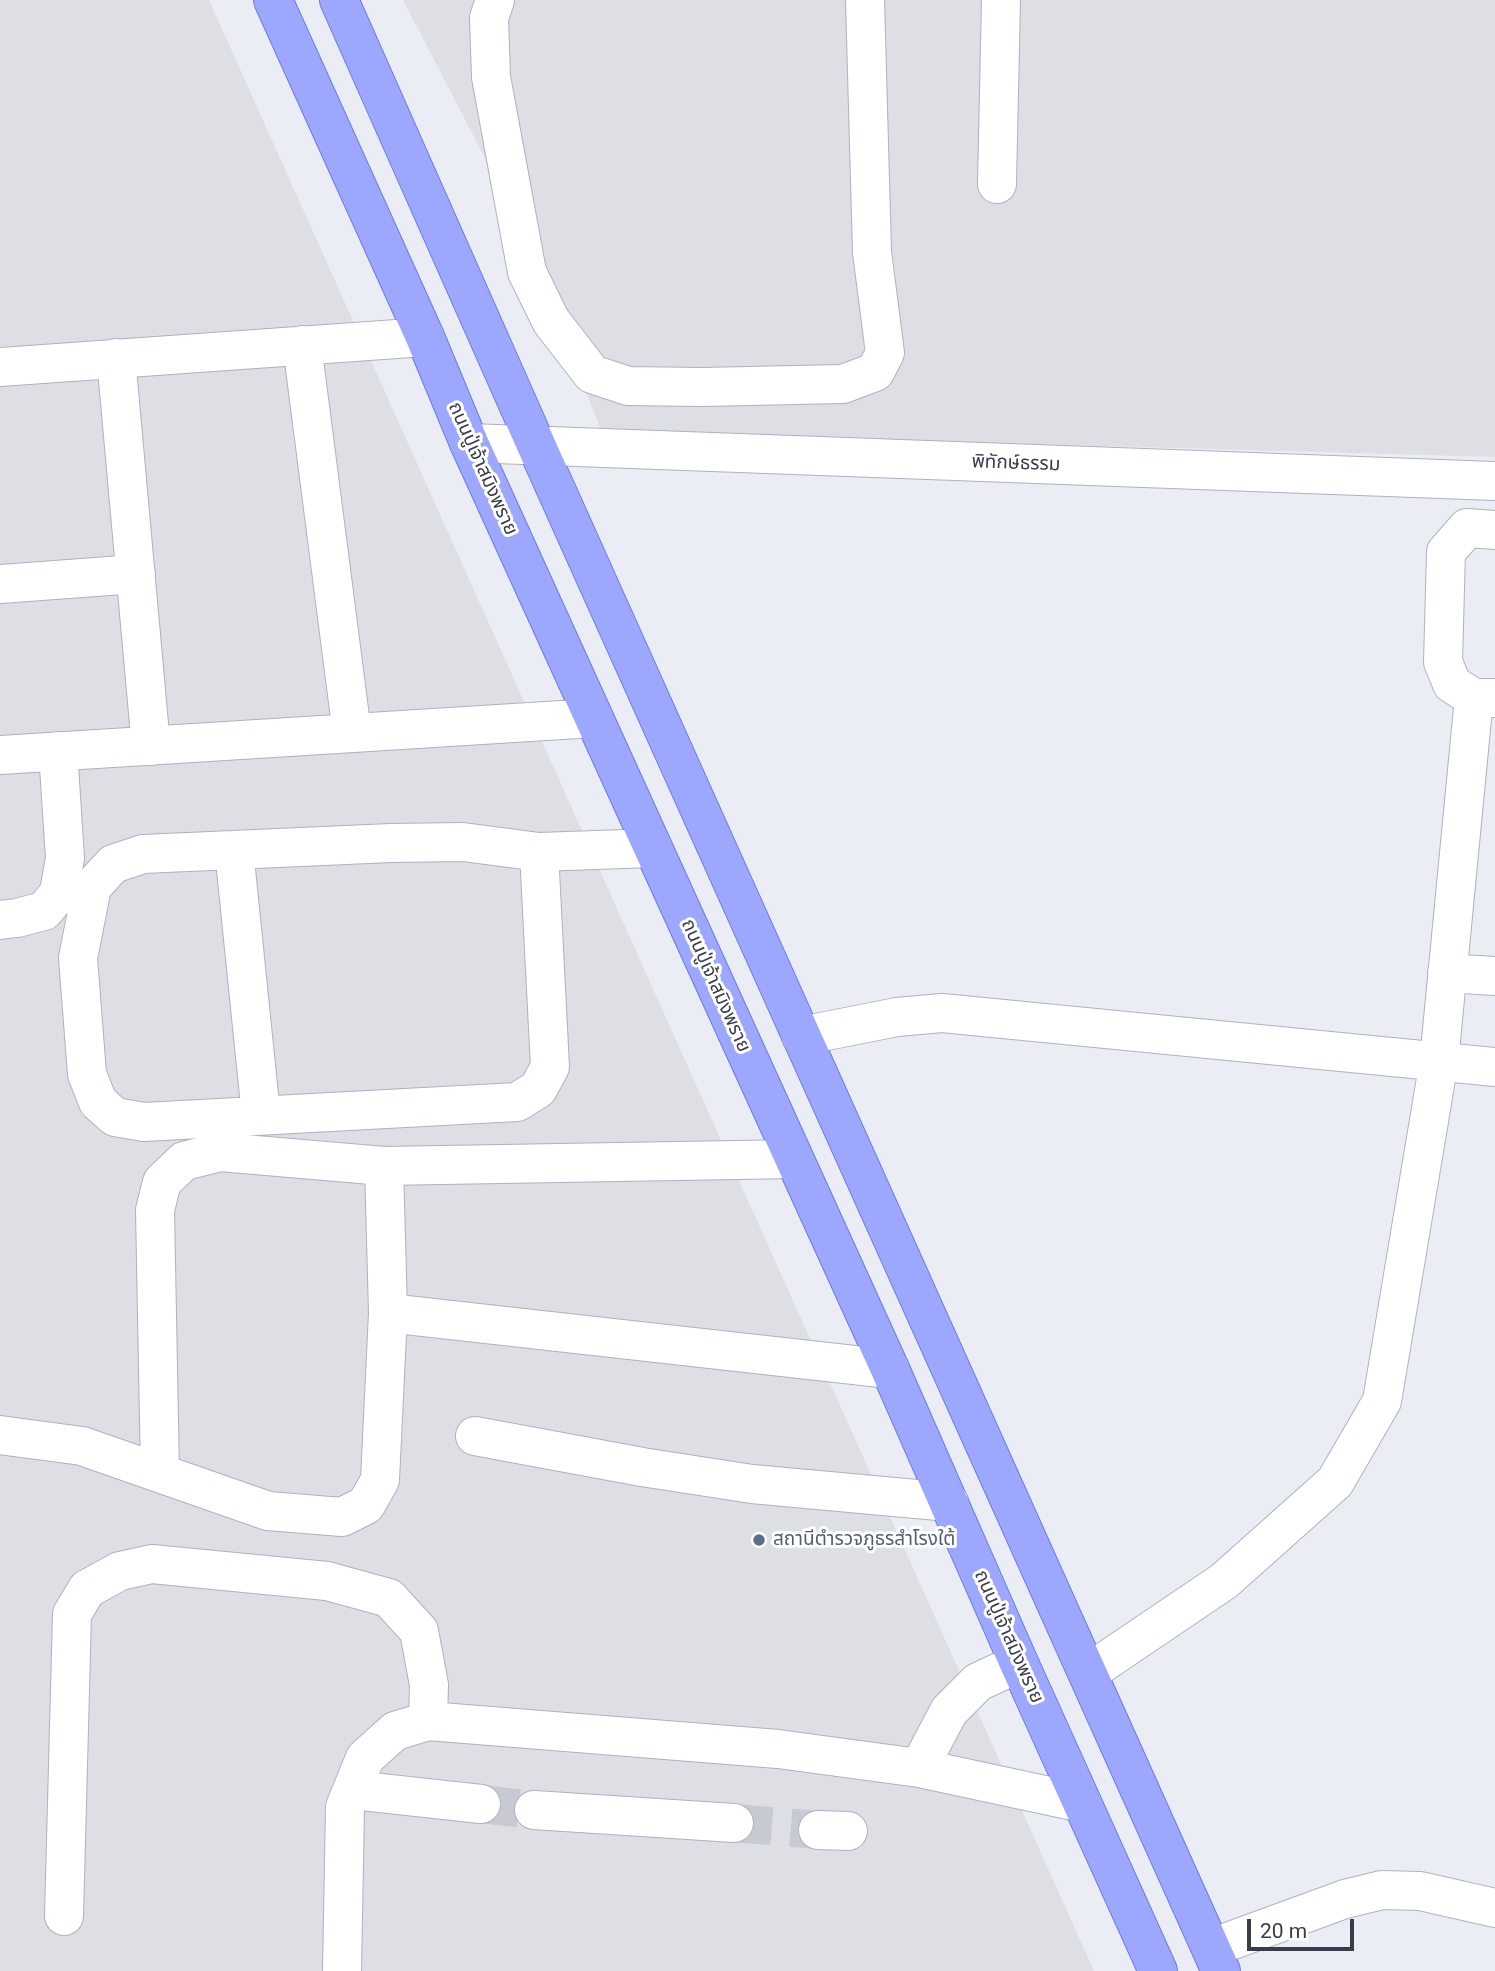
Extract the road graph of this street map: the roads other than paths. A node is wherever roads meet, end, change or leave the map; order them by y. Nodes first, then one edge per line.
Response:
1 (273, 0) edge
2 (339, 0) edge
3 (495, 0) edge
4 (865, 0) edge
5 (1001, 0) edge
6 (997, 184) dead end
7 (425, 337) junction
8 (302, 345) junction
9 (116, 358) junction
10 (0, 366) edge
11 (470, 443) junction
12 (537, 447) junction
13 (1495, 481) edge
14 (1495, 530) edge
15 (136, 574) junction
16 (0, 584) edge
17 (1485, 698) edge
18 (594, 718) junction
19 (352, 733) junction
20 (151, 746) junction
21 (58, 751) junction
22 (0, 755) edge
23 (653, 848) junction
24 (234, 850) junction
25 (539, 852) junction
26 (0, 920) edge
27 (1447, 973) junction
28 (1495, 976) edge
29 (801, 1036) junction
30 (1439, 1061) junction
31 (1495, 1067) edge
32 (261, 1115) junction
33 (794, 1159) junction
34 (384, 1166) junction
35 (388, 1313) junction
36 (890, 1369) junction
37 (0, 1435) edge
38 (475, 1436) dead end
39 (991, 1461) junction
40 (160, 1473) junction
41 (945, 1493) junction
42 (1019, 1663) junction
43 (1088, 1673) junction
44 (428, 1721) junction
45 (919, 1768) junction
46 (352, 1790) junction
47 (1082, 1803) junction
48 (481, 1804) tunnel mouth
49 (534, 1810) tunnel mouth
50 (734, 1823) tunnel mouth
51 (1495, 1908) edge
52 (64, 1916) dead end
53 (1216, 1960) edge
54 (342, 1971) edge
55 (1158, 1971) edge

1 - 7 main road, ถนนปู่เจ้าสมิงพราย
2 - 12 main road
3 - 4 street
5 - 6 street
7 - 8 street
7 - 11 main road, ถนนปู่เจ้าสมิงพราย
8 - 9 street
8 - 19 street
9 - 10 street
9 - 15 street
11 - 12 street, พิทักษ์ธรรม
11 - 18 main road, ถนนปู่เจ้าสมิงพราย
12 - 13 street, พิทักษ์ธรรม
12 - 29 main road
14 - 17 street
15 - 16 street
15 - 20 street
17 - 27 street
18 - 19 street
18 - 23 main road, ถนนปู่เจ้าสมิงพราย
19 - 20 street
20 - 21 street
21 - 22 street
21 - 26 street
23 - 25 street
23 - 33 main road, ถนนปู่เจ้าสมิงพราย
24 - 25 street
24 - 32 street
24 - 32 street
25 - 32 street
27 - 28 street
27 - 30 street
29 - 30 street
29 - 39 main road
30 - 31 street
30 - 43 street
33 - 34 street
33 - 36 main road, ถนนปู่เจ้าสมิงพราย
34 - 35 street
34 - 40 street
35 - 36 street
35 - 40 street
36 - 41 main road, ถนนปู่เจ้าสมิงพราย
37 - 40 street
38 - 41 street
39 - 41 main road
39 - 43 main road
41 - 42 main road, ถนนปู่เจ้าสมิงพราย
42 - 45 street
42 - 47 main road, ถนนปู่เจ้าสมิงพราย
43 - 53 main road
44 - 45 street
44 - 46 street
44 - 52 street
45 - 47 street
46 - 48 street
46 - 54 street
47 - 55 main road, ถนนปู่เจ้าสมิงพราย
49 - 50 street
51 - 53 street

